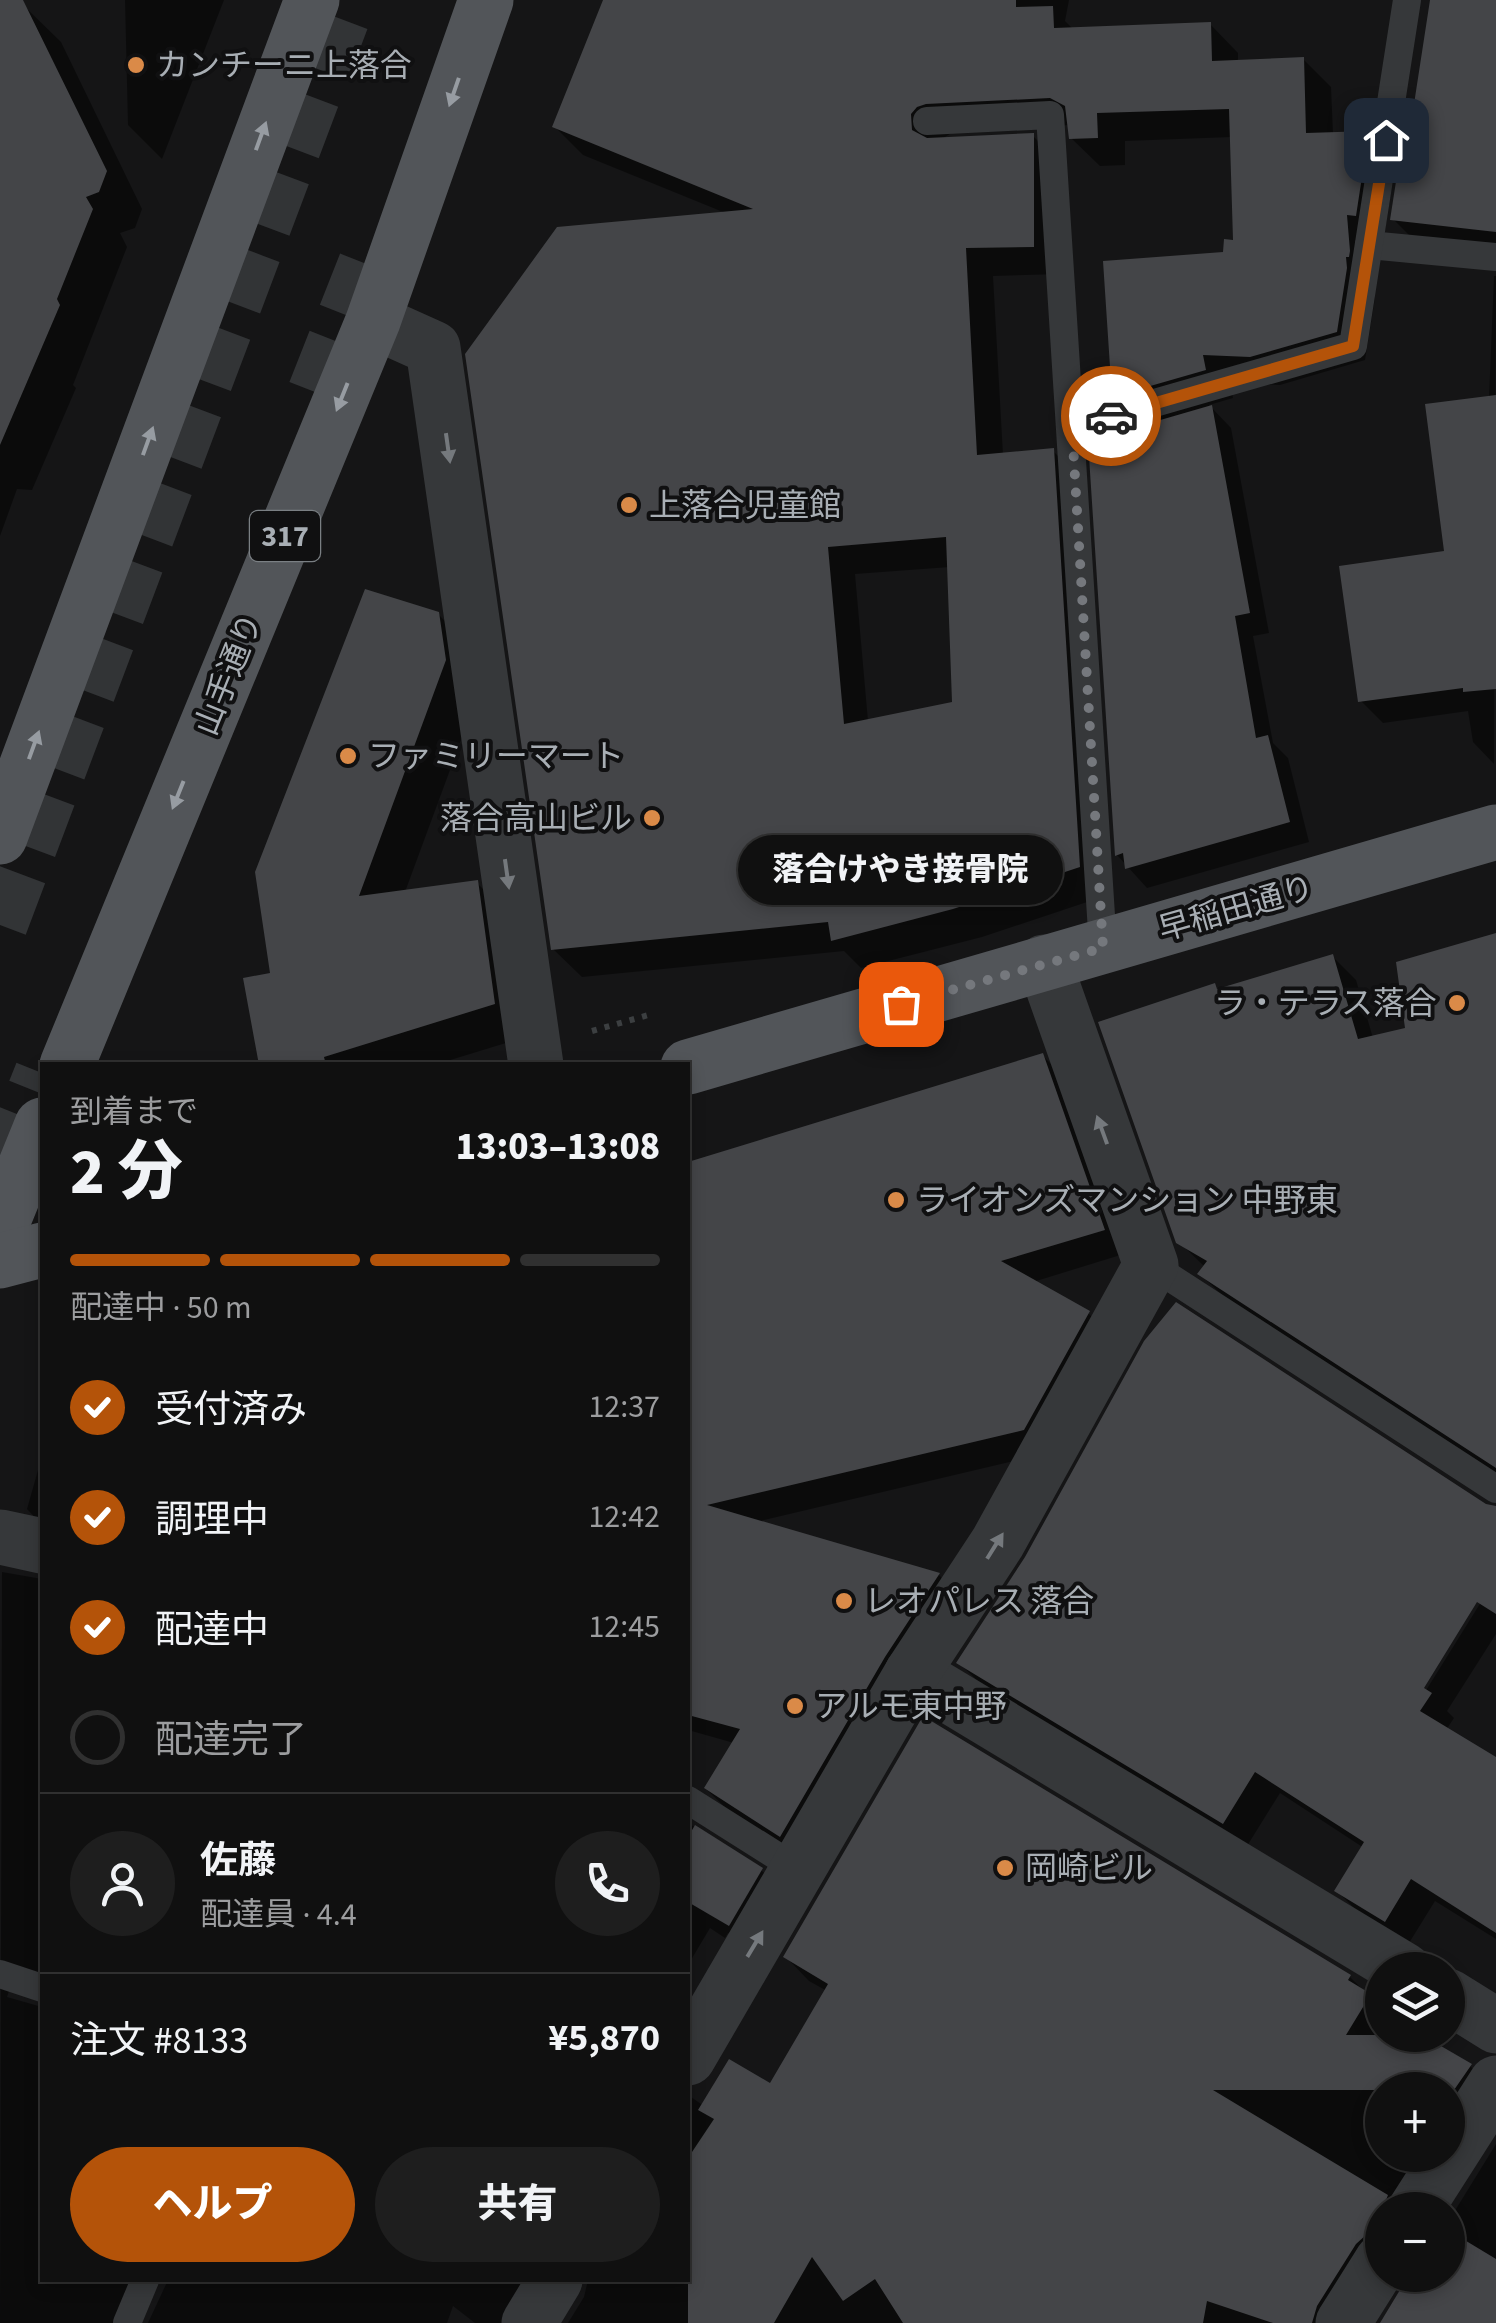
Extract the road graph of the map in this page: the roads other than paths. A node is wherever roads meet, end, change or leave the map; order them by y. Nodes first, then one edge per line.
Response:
1 (312, 0) edge
2 (486, 0) edge
3 (1407, 0) edge
4 (927, 121) dead end
5 (1369, 244) junction
6 (1496, 257) edge
7 (373, 320) junction
8 (1072, 427) junction
9 (1496, 832) edge
10 (0, 837) edge
11 (1103, 948) junction
12 (1044, 962) junction
13 (68, 1062) edge
14 (536, 1062) edge
15 (690, 1066) edge
16 (40, 1130) edge
17 (0, 1228) edge
18 (40, 1251) edge
19 (0, 1262) edge
20 (1151, 1265) junction
21 (1496, 1489) edge
22 (0, 1536) edge
23 (40, 1546) edge
24 (912, 1673) junction
25 (690, 1801) edge
26 (800, 1870) junction
27 (1374, 1952) edge
28 (0, 1974) edge
29 (40, 1987) edge
30 (704, 1989) edge
31 (1465, 2007) edge
32 (1496, 2026) edge
33 (690, 2049) edge
34 (1496, 2083) edge
35 (1426, 2192) edge
36 (144, 2282) edge
37 (1365, 2288) edge
38 (127, 2323) edge
39 (1343, 2323) edge

10 -> 1 main road
2 -> 7 main road, 山手通り / 317
3 - 5 lane
4 - 8 lane
5 - 6 lane
5 - 8 lane
7 -> 13 main road, 山手通り / 317
7 -> 14 street
8 - 11 lane
9 - 11 main road, 早稲田通り
11 - 12 main road, 早稲田通り
12 - 15 main road, 早稲田通り
20 -> 12 street
16 - 17 main road
18 - 19 main road
20 - 21 lane
24 -> 20 street
22 - 23 street
24 - 26 street
24 - 27 street
25 - 26 lane
30 -> 26 street
28 - 29 lane
30 - 33 street
31 - 32 street
34 - 35 street
36 - 38 lane
37 - 39 street

